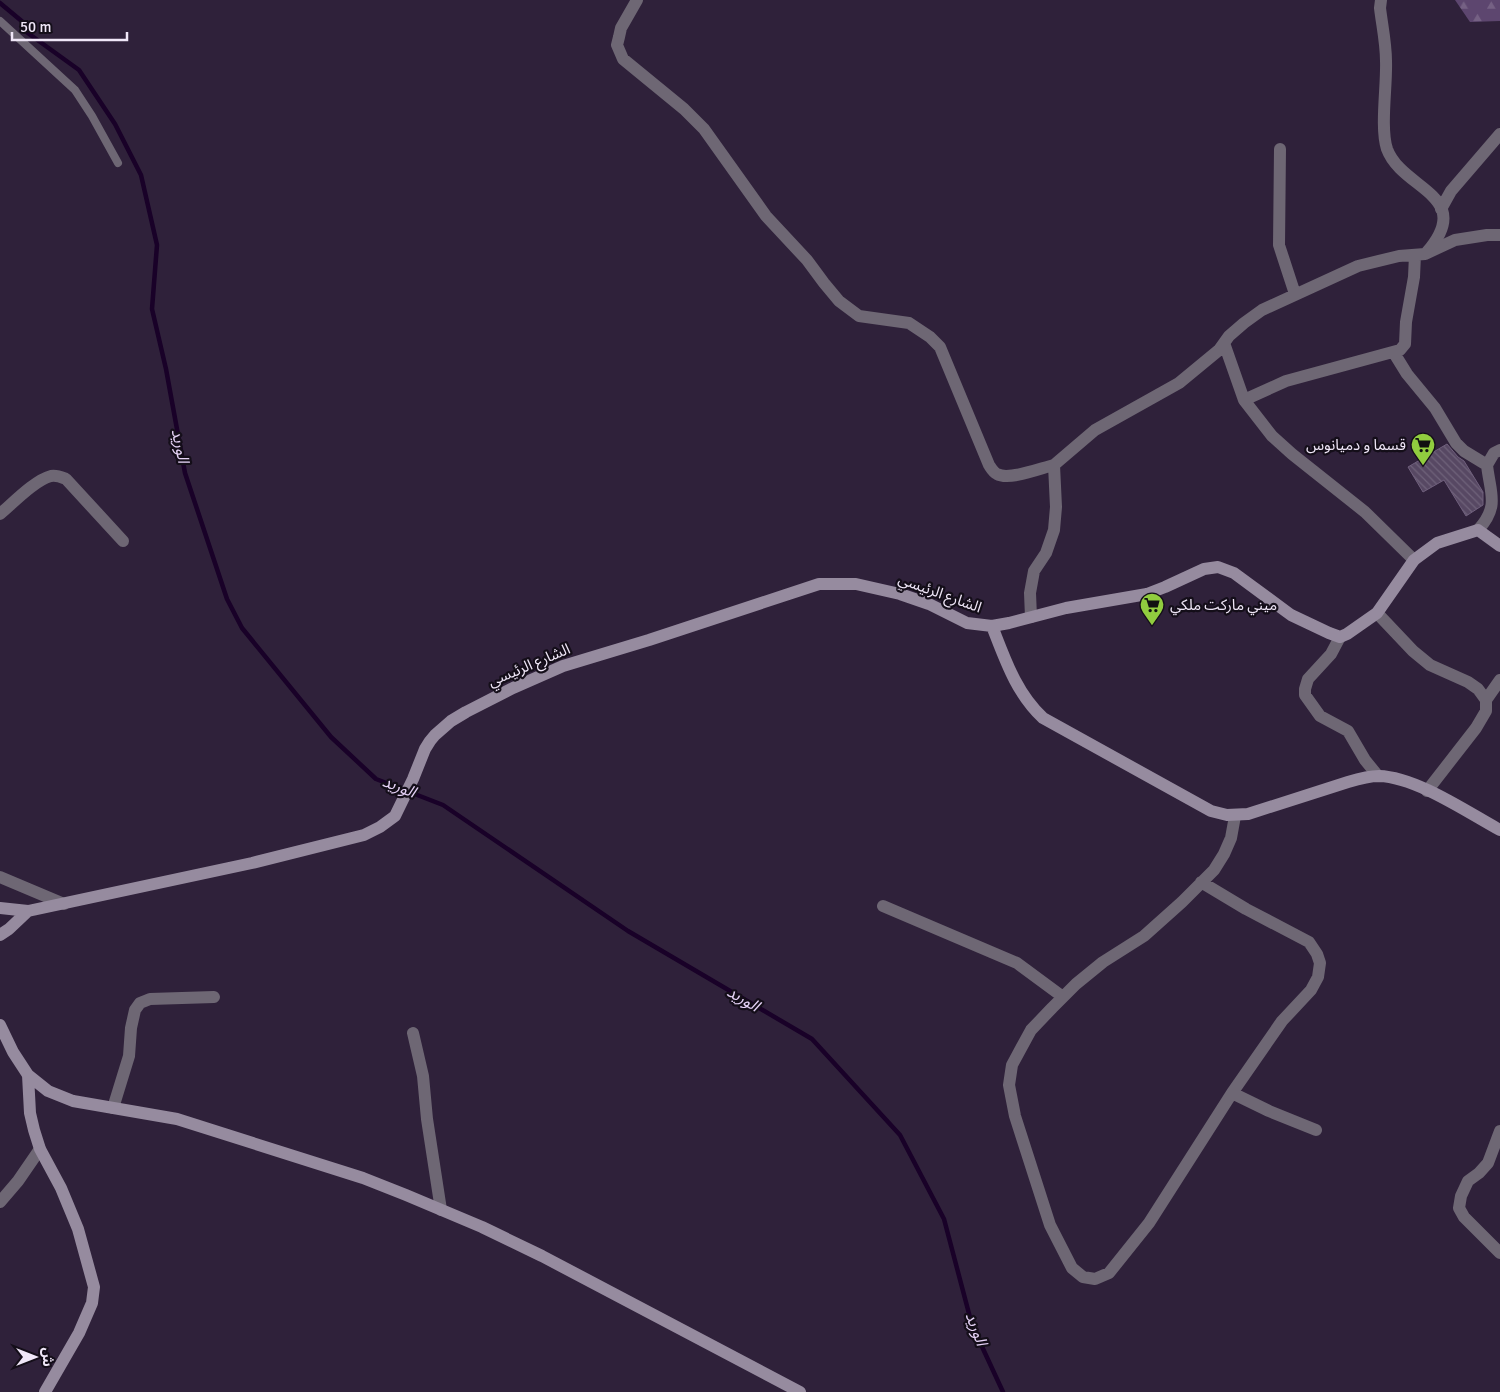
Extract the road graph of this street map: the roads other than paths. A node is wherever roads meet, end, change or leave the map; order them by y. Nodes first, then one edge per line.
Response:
1 (637, 0) edge
2 (1381, 0) edge
3 (0, 21) edge
4 (1500, 134) edge
5 (1280, 150) dead end
6 (118, 163) dead end
7 (1441, 209) junction
8 (1500, 235) edge
9 (1420, 254) junction
10 (1295, 294) junction
11 (1224, 343) junction
12 (1394, 353) junction
13 (1244, 400) junction
14 (1500, 450) edge
15 (1054, 465) junction
16 (1488, 465) junction
17 (0, 514) edge
18 (1478, 530) junction
19 (123, 541) dead end
20 (1500, 546) edge
21 (1414, 560) junction
22 (1376, 613) junction
23 (1031, 617) junction
24 (992, 626) junction
25 (1340, 636) junction
26 (1500, 680) edge
27 (1486, 700) junction
28 (1378, 776) junction
29 (1427, 791) junction
30 (1235, 816) junction
31 (1500, 830) edge
32 (0, 877) edge
33 (1201, 882) junction
34 (64, 904) junction
35 (883, 906) dead end
36 (0, 908) edge
37 (28, 911) junction
38 (0, 935) edge
39 (214, 997) dead end
40 (1063, 997) junction
41 (0, 1025) edge
42 (413, 1033) dead end
43 (28, 1075) junction
44 (1232, 1093) junction
45 (113, 1108) junction
46 (1316, 1130) dead end
47 (1500, 1131) edge
48 (40, 1149) junction
49 (0, 1202) edge
50 (440, 1210) junction
51 (1500, 1253) edge
52 (45, 1392) edge
53 (800, 1392) edge

1 - 15 street
2 - 7 street
3 - 6 lane
4 - 7 street
5 - 10 street
7 - 9 street
8 - 9 street
9 - 10 street
9 - 12 street
10 - 11 street
11 - 13 street
11 - 15 street
12 - 13 street
12 - 16 street
13 - 21 street
14 - 16 street
15 - 23 street
16 - 18 street
17 - 19 street
18 - 20 street
18 - 21 street
21 - 22 street
22 - 25 street
22 - 27 street
23 - 24 street, الشارع الرئيسي
23 - 25 street, الشارع الرئيسي
24 - 30 street
24 - 34 street, الشارع الرئيسي
25 - 28 street
26 - 27 street
27 - 29 street
28 - 29 street
28 - 30 street
29 - 31 street
30 - 33 street
32 - 34 street
33 - 40 street
33 - 44 street
34 - 37 street
35 - 40 street
36 - 37 street
37 - 38 street
39 - 45 street
40 - 44 street
41 - 43 street
42 - 50 street
43 - 45 street
43 - 48 street
44 - 46 street
45 - 50 street
47 - 51 street
48 - 49 street
48 - 52 street
50 - 53 street

